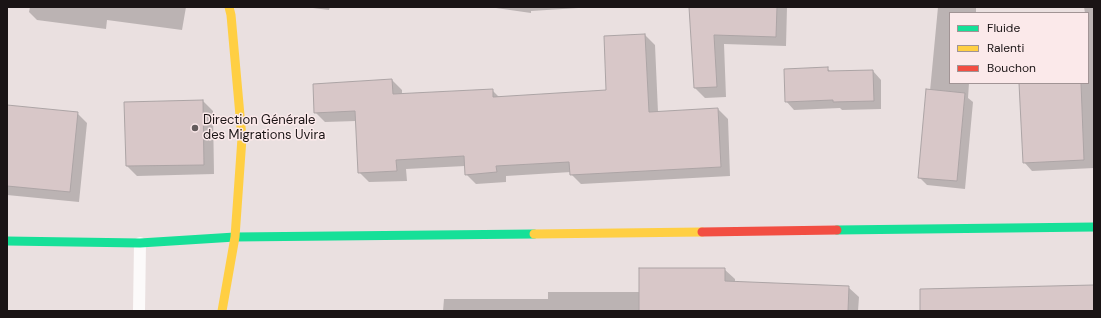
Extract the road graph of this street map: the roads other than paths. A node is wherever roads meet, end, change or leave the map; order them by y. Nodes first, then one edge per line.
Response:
1 (229, 7) edge
2 (1094, 227) edge
3 (235, 237) junction
4 (7, 241) edge
5 (140, 244) junction
6 (139, 311) edge
7 (222, 311) edge

1 - 3 street
2 - 3 street
3 - 5 street
3 - 7 street
4 - 5 street
5 - 6 lane

